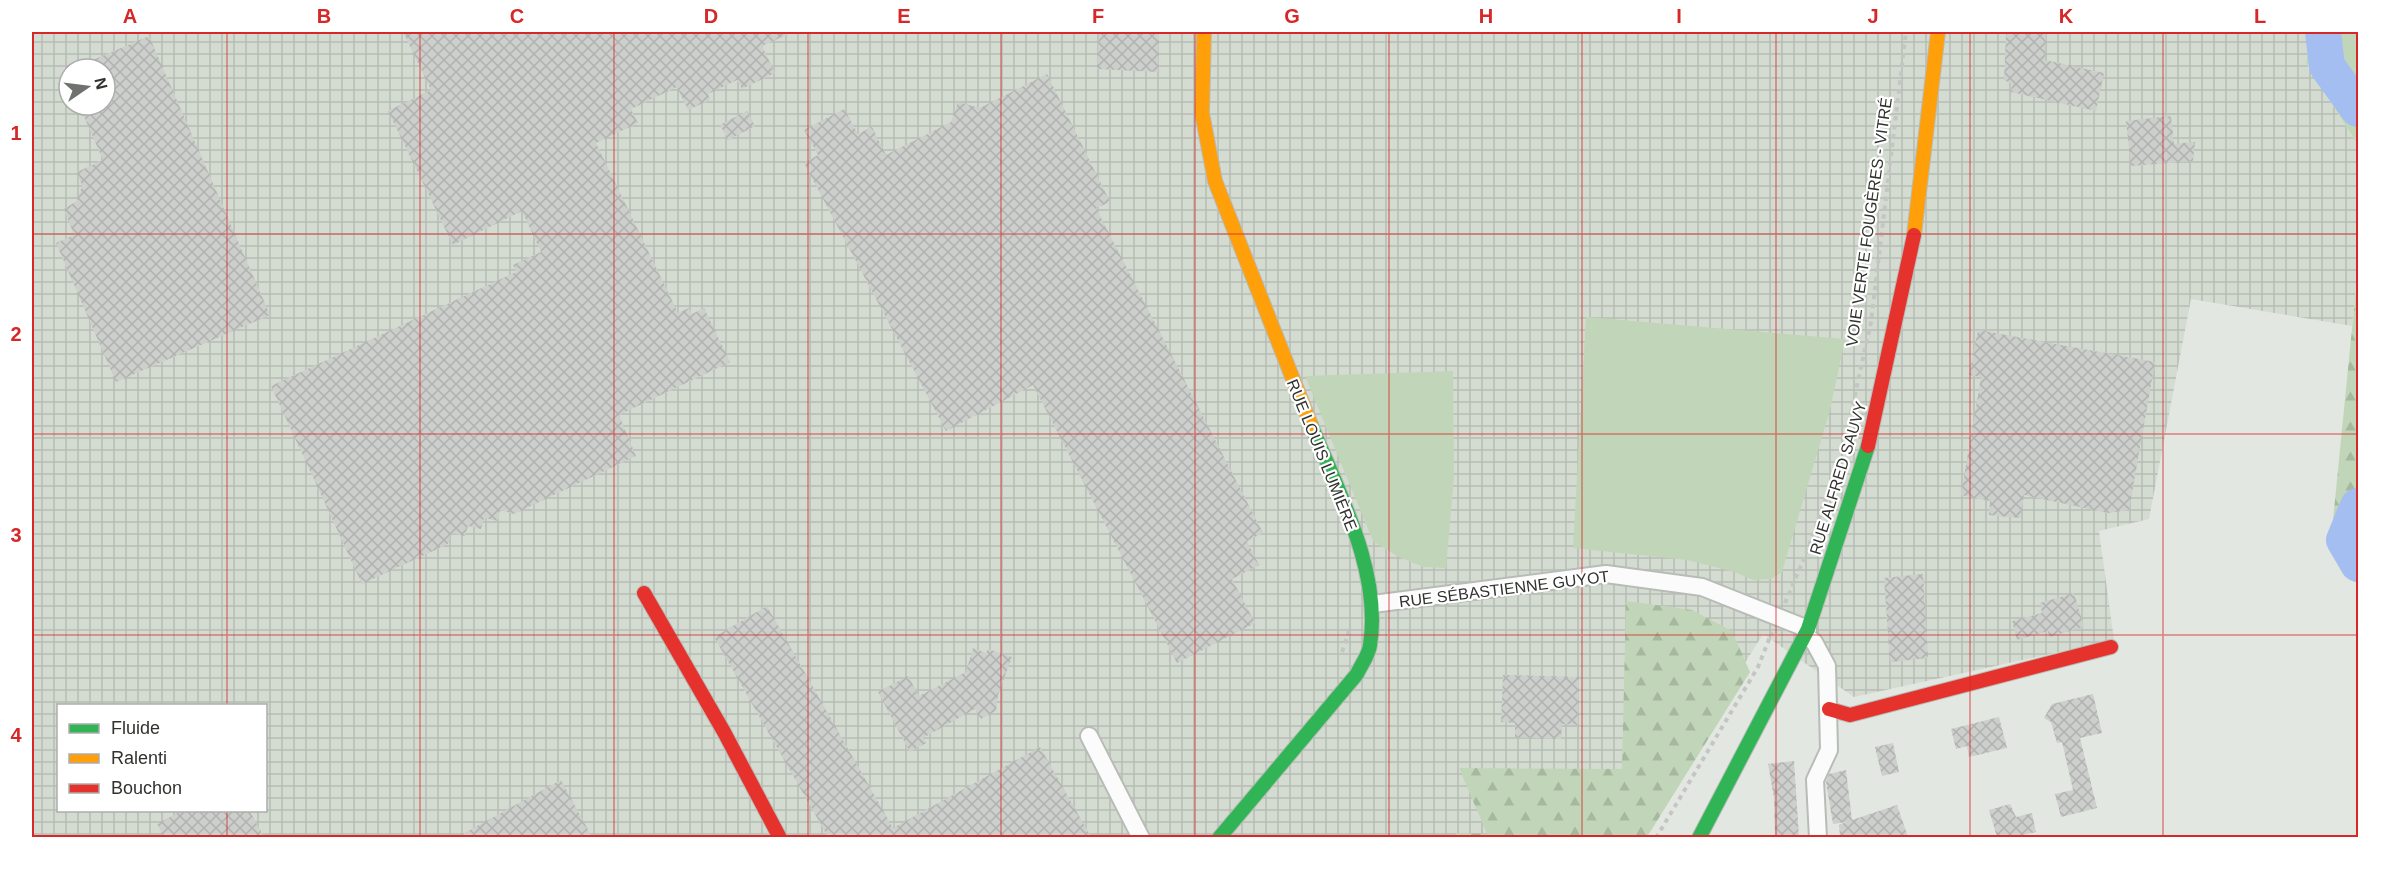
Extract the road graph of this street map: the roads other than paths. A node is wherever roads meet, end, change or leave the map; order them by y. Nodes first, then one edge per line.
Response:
1 (1204, 32) edge
2 (1938, 32) edge
3 (644, 593) dead end
4 (1372, 604) junction
5 (1806, 632) junction
6 (2111, 647) dead end
7 (1829, 709) junction
8 (1089, 736) dead end
9 (780, 837) edge
10 (1142, 837) edge
11 (1219, 837) edge
12 (1699, 837) edge
13 (1818, 837) edge

1 - 4 street, RUE LOUIS LUMIÈRE
2 - 5 street, RUE ALFRED SAUVY
3 - 9 street
4 - 5 street, RUE SÉBASTIENNE GUYOT
4 - 11 street, RUE LOUIS LUMIÈRE
5 - 7 street
5 - 12 street, RUE ALFRED SAUVY
6 - 7 street
7 - 13 street
8 - 10 street

